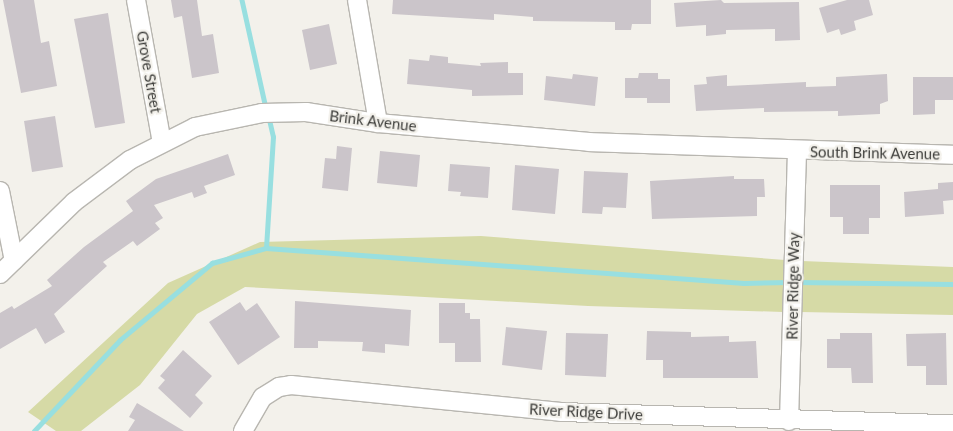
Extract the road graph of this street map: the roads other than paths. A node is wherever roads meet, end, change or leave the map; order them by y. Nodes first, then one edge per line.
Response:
1 (136, 0) edge
2 (357, 0) edge
3 (378, 123) junction
4 (162, 143) junction
5 (798, 151) junction
6 (953, 155) edge
7 (0, 191) edge
8 (14, 261) junction
9 (0, 274) edge
10 (789, 421) junction
11 (953, 424) edge
12 (243, 431) edge

1 - 4 street, Grove Street
2 - 3 street
3 - 4 street, Brink Avenue
3 - 5 street, Brink Avenue
4 - 8 street, Brink Avenue
5 - 6 street, South Brink Avenue
5 - 10 street, River Ridge Way
7 - 8 street
8 - 9 street, Brink Avenue
10 - 11 street, River Ridge Drive
10 - 12 street, River Ridge Drive

